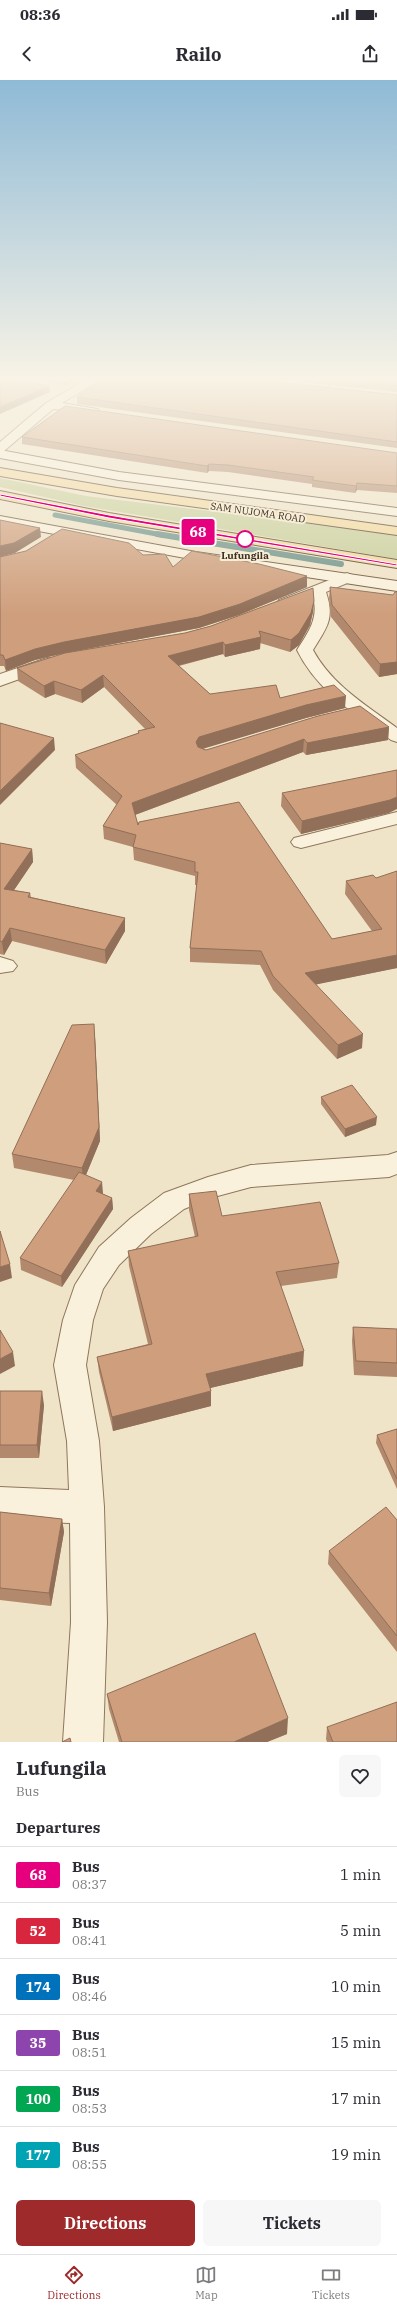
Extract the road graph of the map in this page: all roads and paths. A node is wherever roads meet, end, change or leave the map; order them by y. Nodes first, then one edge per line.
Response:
1 (25, 459) edge
2 (0, 472) edge
3 (0, 495) edge
4 (397, 512) edge
5 (0, 520) edge
6 (397, 531) edge
7 (60, 532) junction
8 (40, 544) edge
9 (397, 564) edge
10 (347, 578) junction
11 (397, 586) edge
12 (318, 590) junction
13 (272, 608) edge
14 (64, 660) edge
15 (0, 681) edge
16 (363, 711) junction
17 (341, 716) edge
18 (397, 736) edge
19 (397, 818) edge
20 (301, 842) dead end
21 (397, 1163) edge
22 (0, 1504) edge
23 (87, 1507) junction
24 (83, 1742) edge

1 - 4 street
2 - 6 main road, SAM NUJOMA ROAD
3 - 9 main road
5 - 7 street
7 - 8 street
7 - 10 street
10 - 11 street
10 - 12 street
12 - 13 street
12 - 16 street
14 - 15 street
16 - 17 street
16 - 18 street
19 - 20 street
21 - 23 street
22 - 23 street
23 - 24 street

